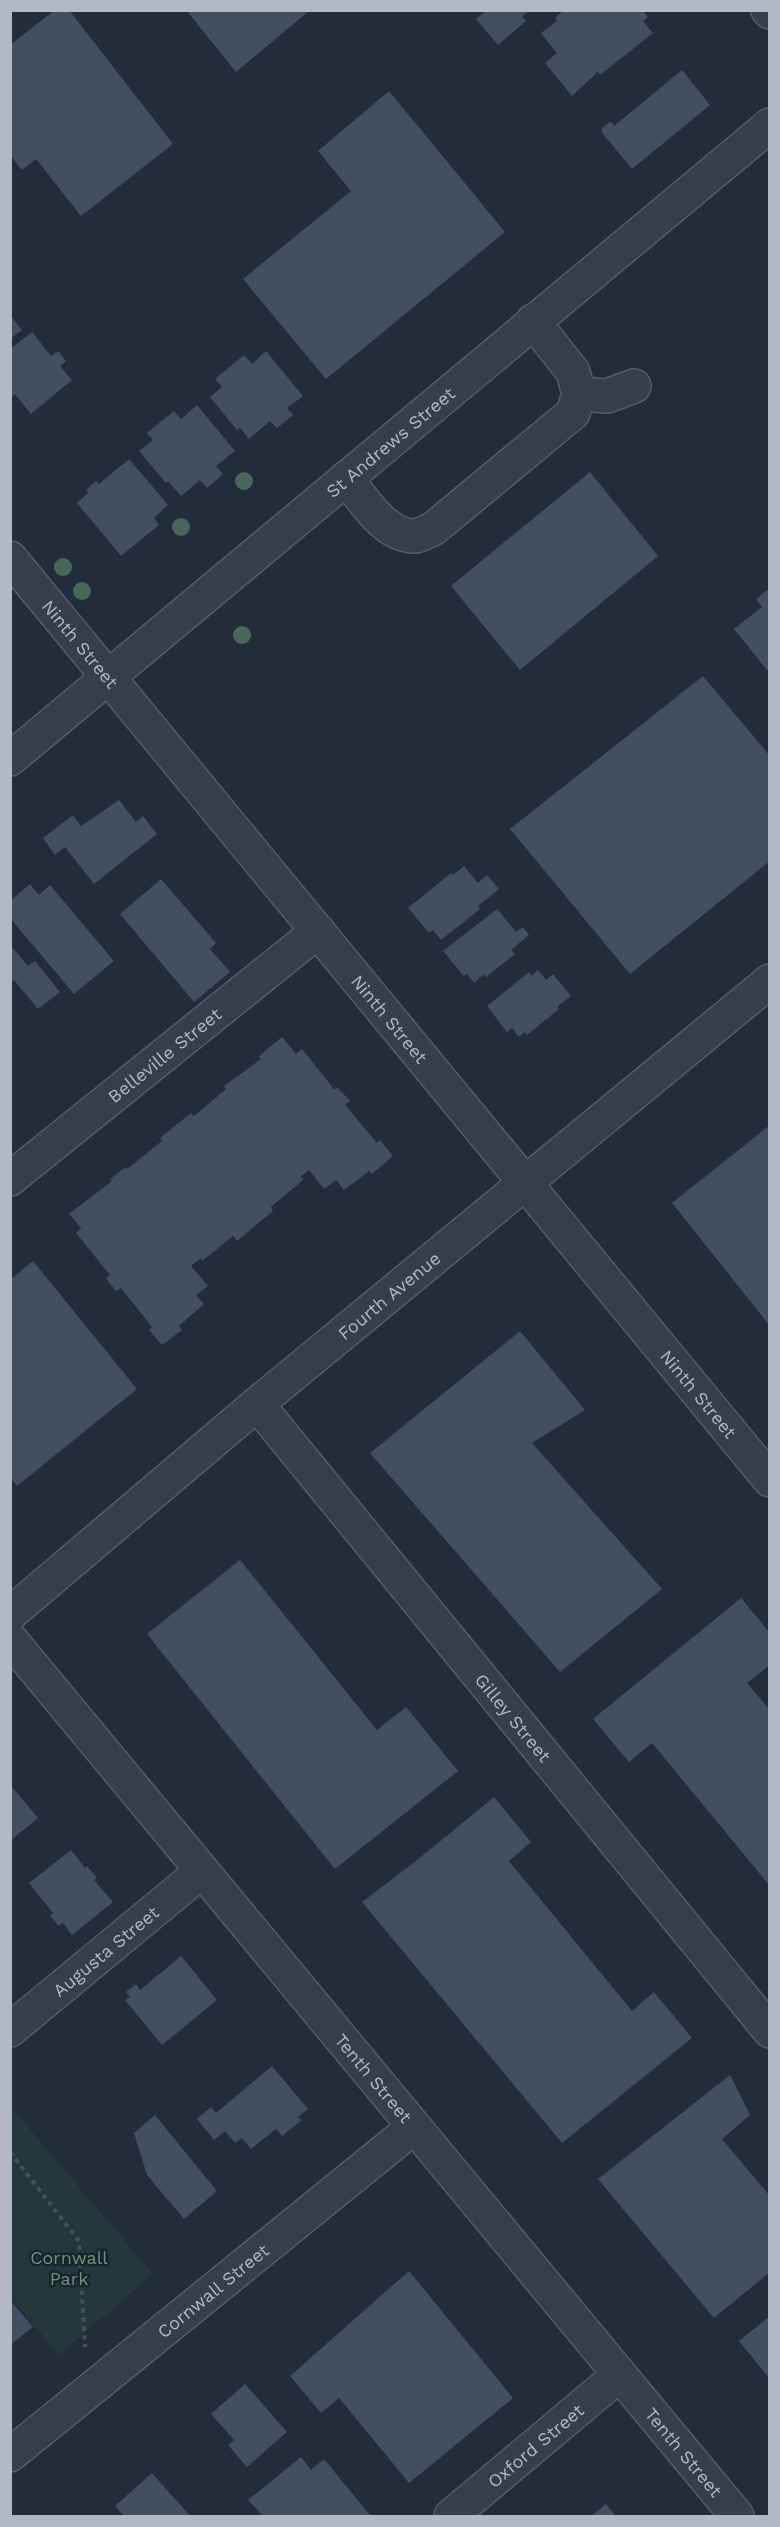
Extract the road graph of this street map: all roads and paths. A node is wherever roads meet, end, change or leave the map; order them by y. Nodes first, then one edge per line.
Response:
1 (770, 125) edge
2 (533, 321) junction
3 (634, 386) dead end
4 (579, 394) junction
5 (346, 478) junction
6 (10, 558) edge
7 (108, 677) junction
8 (10, 759) edge
9 (318, 932) junction
10 (770, 981) edge
11 (10, 1179) edge
12 (525, 1183) junction
13 (257, 1404) junction
14 (770, 1480) edge
15 (10, 1614) edge
16 (10, 1639) edge
17 (202, 1871) junction
18 (10, 2030) edge
19 (770, 2031) edge
20 (414, 2127) junction
21 (10, 2152) edge
22 (85, 2354) dead end
23 (619, 2375) junction
24 (10, 2455) edge
25 (451, 2517) edge
26 (737, 2517) edge

1 - 2 street, St Andrews Street
2 - 4 street
2 - 5 street, St Andrews Street
3 - 4 street
4 - 5 street
5 - 7 street, St Andrews Street
6 - 7 street, Ninth Street
7 - 8 street, St Andrews Street
7 - 9 street, Ninth Street
9 - 11 street, Belleville Street
9 - 12 street, Ninth Street
10 - 12 street, Fourth Avenue
12 - 13 street, Fourth Avenue
12 - 14 street, Ninth Street
13 - 15 street, Fourth Avenue
13 - 19 street, Gilley Street
16 - 17 street, Tenth Street
17 - 18 street, Augusta Street
17 - 20 street, Tenth Street
20 - 23 street, Tenth Street
20 - 24 street, Cornwall Street
21 - 22 path
23 - 25 street, Oxford Street
23 - 26 street, Tenth Street

